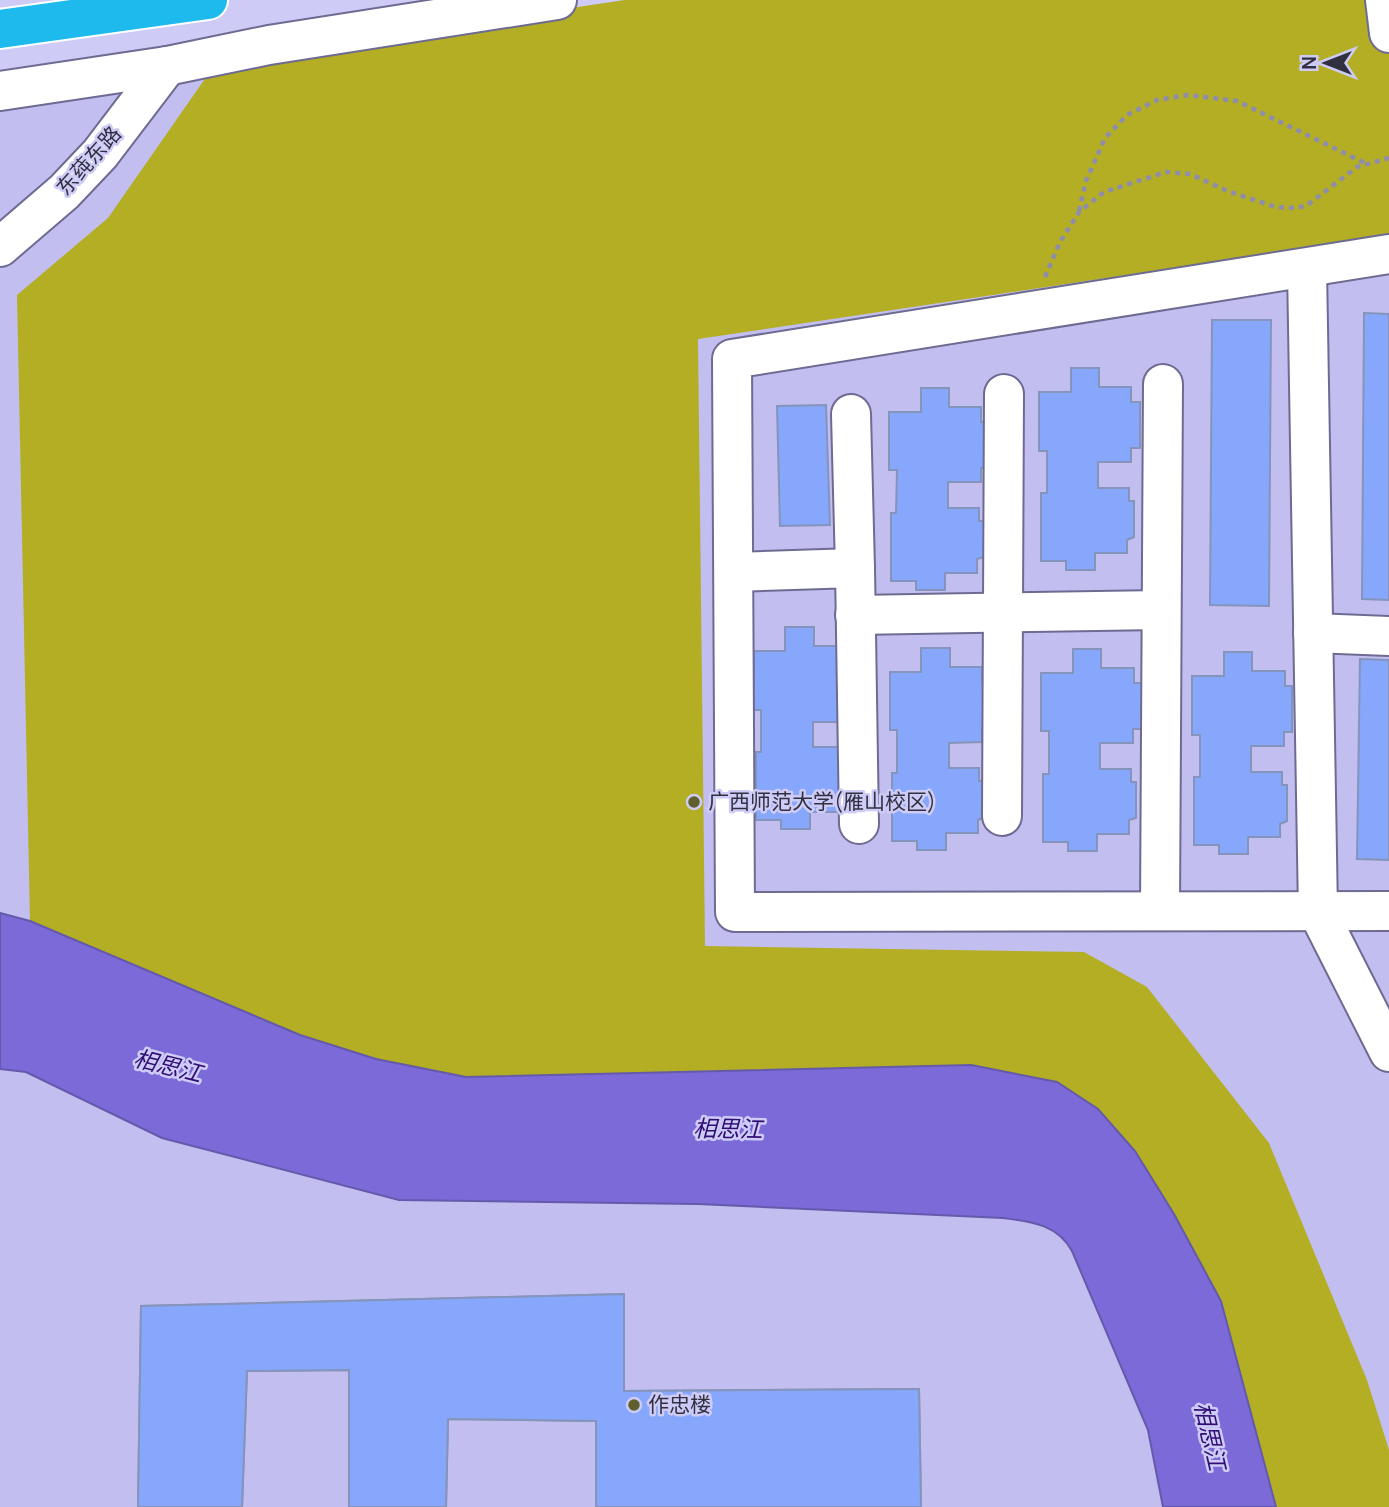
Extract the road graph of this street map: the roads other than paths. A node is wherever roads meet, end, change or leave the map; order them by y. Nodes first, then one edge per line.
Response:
1 (208, 0) edge
2 (557, 0) edge
3 (1385, 0) edge
4 (0, 29) edge
5 (1389, 33) edge
6 (167, 66) junction
7 (0, 91) edge
8 (0, 247) edge
9 (1389, 254) edge
10 (1307, 268) junction
11 (1163, 384) dead end
12 (1004, 394) dead end
13 (851, 414) dead end
14 (855, 568) junction
15 (734, 572) junction
16 (1161, 610) junction
17 (1003, 612) junction
18 (855, 615) junction
19 (1313, 633) junction
20 (1389, 636) edge
21 (1002, 816) dead end
22 (859, 824) dead end
23 (1160, 910) junction
24 (1389, 911) edge
25 (1318, 912) junction
26 (1389, 1052) edge

1 - 4 highway
2 - 6 street
3 - 5 street
6 - 7 street
6 - 8 street, 东莼东路
9 - 10 street
10 - 15 street
10 - 19 street
11 - 16 street
12 - 17 street
13 - 14 street
14 - 15 street
14 - 18 street
15 - 23 street
16 - 17 street
16 - 23 street
17 - 18 street
17 - 21 street
18 - 22 street
19 - 20 street
19 - 25 street
23 - 25 street
24 - 25 street
25 - 26 street

